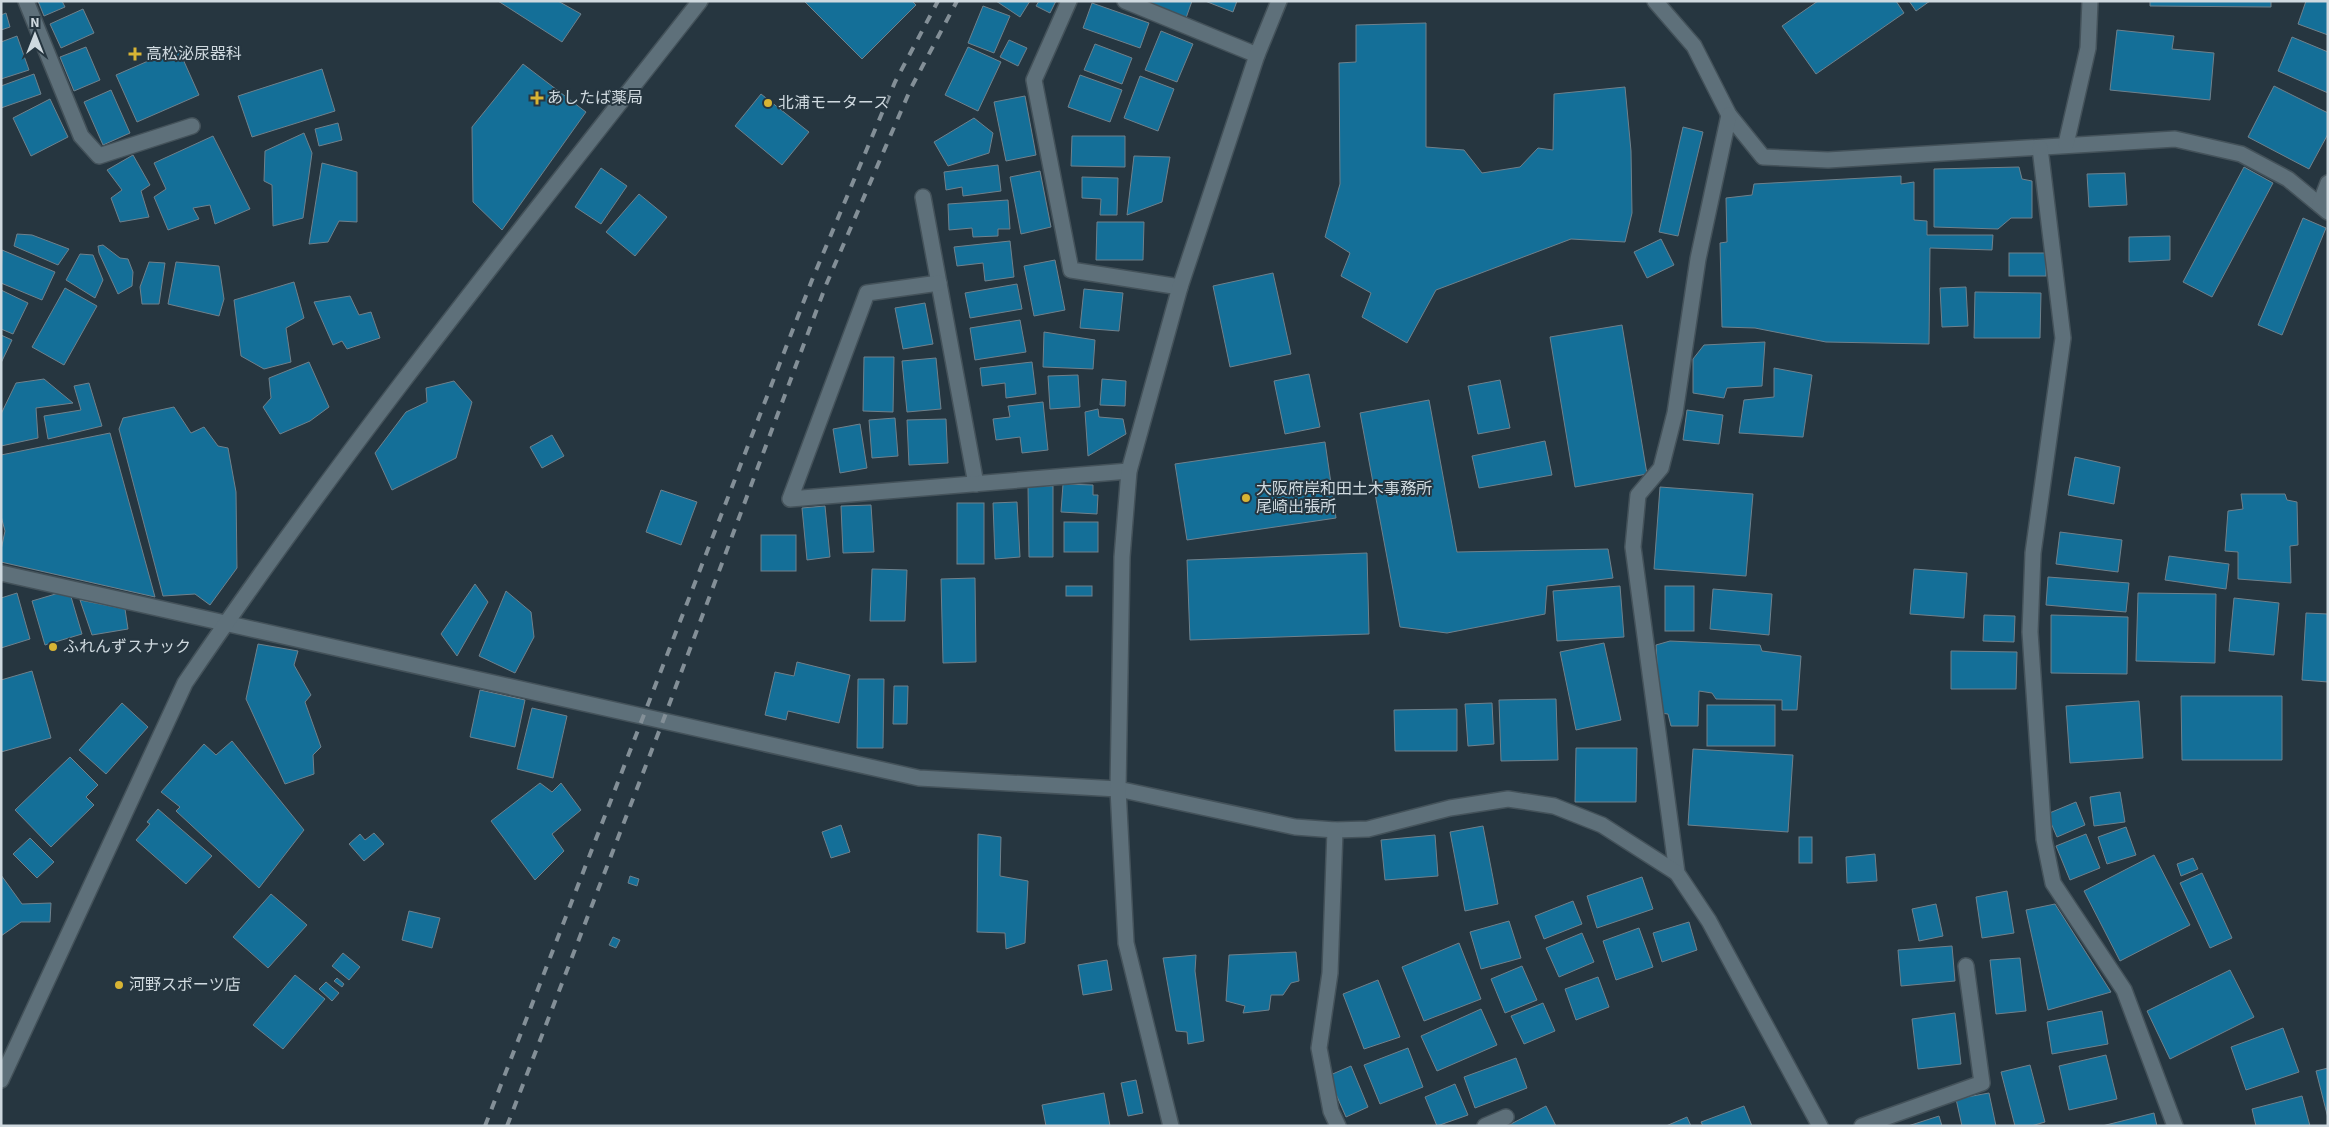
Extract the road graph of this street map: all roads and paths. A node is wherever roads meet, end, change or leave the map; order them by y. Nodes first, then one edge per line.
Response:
1 (26, 1) edge
2 (700, 1) edge
3 (1069, 1) edge
4 (1126, 1) edge
5 (1279, 1) edge
6 (1655, 1) edge
7 (2090, 1) edge
8 (1257, 55) junction
9 (1729, 115) junction
10 (192, 126) dead end
11 (2066, 144) junction
12 (2040, 148) junction
13 (2328, 183) edge
14 (923, 197) dead end
15 (2324, 208) edge
16 (939, 283) junction
17 (1180, 287) junction
18 (1128, 471) junction
19 (976, 484) junction
20 (1, 573) edge
21 (225, 624) junction
22 (1118, 789) junction
23 (1335, 830) junction
24 (1678, 873) junction
25 (1966, 966) dead end
26 (1, 1080) edge
27 (1506, 1117) dead end
28 (1171, 1126) edge
29 (1338, 1126) edge
30 (1485, 1126) edge
31 (1820, 1126) edge
32 (1862, 1126) edge
33 (2175, 1126) edge

1 - 10 street
2 - 21 street
3 - 17 street
4 - 8 street
5 - 8 street
6 - 9 street
7 - 11 street
8 - 17 street
9 - 12 street
9 - 24 street
11 - 12 street
11 - 15 street
12 - 33 street
13 - 15 street
14 - 16 street
16 - 19 street
16 - 19 street
17 - 18 street
18 - 19 street
18 - 22 street
20 - 21 street
21 - 22 street
21 - 26 street
22 - 23 street
22 - 28 street
23 - 24 street
23 - 29 street
24 - 31 street
25 - 32 street
27 - 30 street

